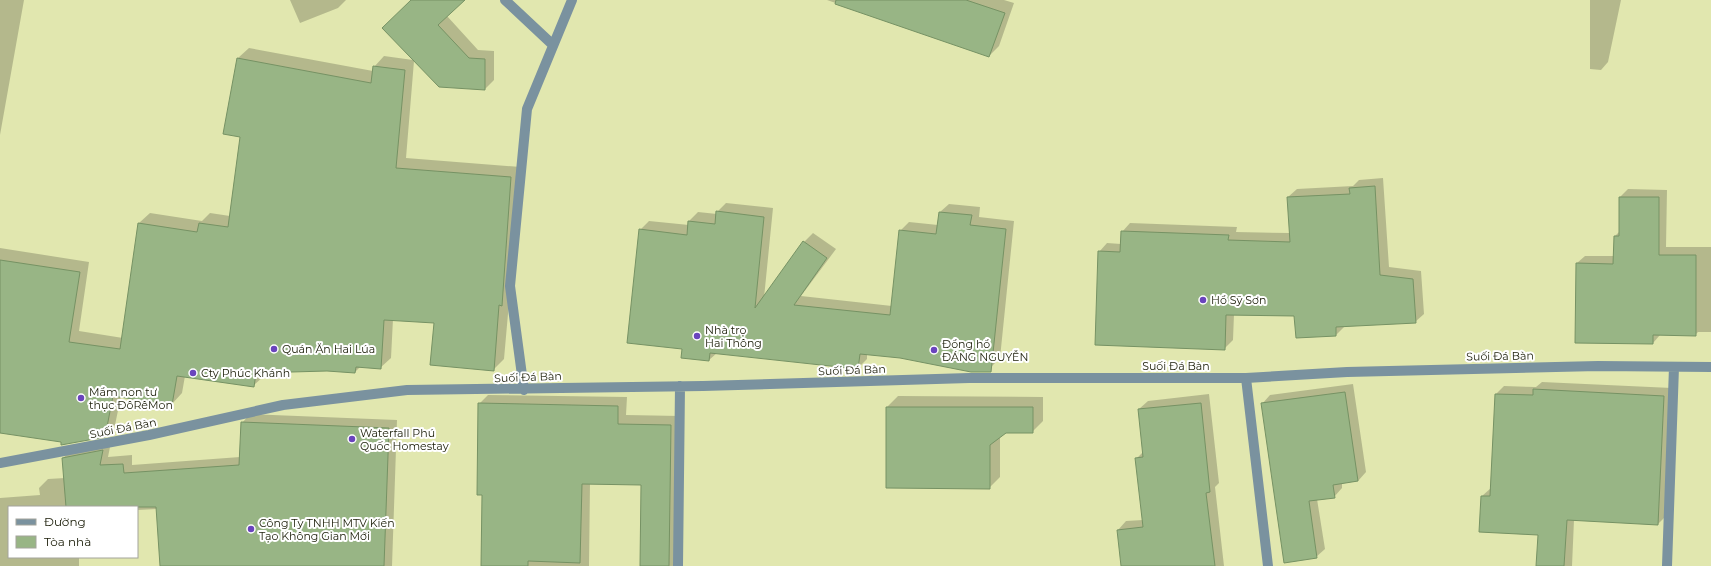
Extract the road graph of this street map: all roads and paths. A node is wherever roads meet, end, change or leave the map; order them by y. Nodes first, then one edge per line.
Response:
1 (505, 0) edge
2 (572, 0) edge
3 (553, 45) junction
4 (1711, 367) edge
5 (1674, 368) junction
6 (1246, 378) junction
7 (680, 386) junction
8 (524, 390) junction
9 (0, 463) edge
10 (678, 566) edge
11 (1268, 566) edge
12 (1667, 566) edge

1 - 3 street
2 - 3 street
3 - 8 street
4 - 5 street, Suối Đá Bàn
5 - 6 street, Suối Đá Bàn
5 - 12 street
6 - 7 street, Suối Đá Bàn
6 - 11 street
7 - 8 street, Suối Đá Bàn
7 - 10 street
8 - 9 street, Suối Đá Bàn

